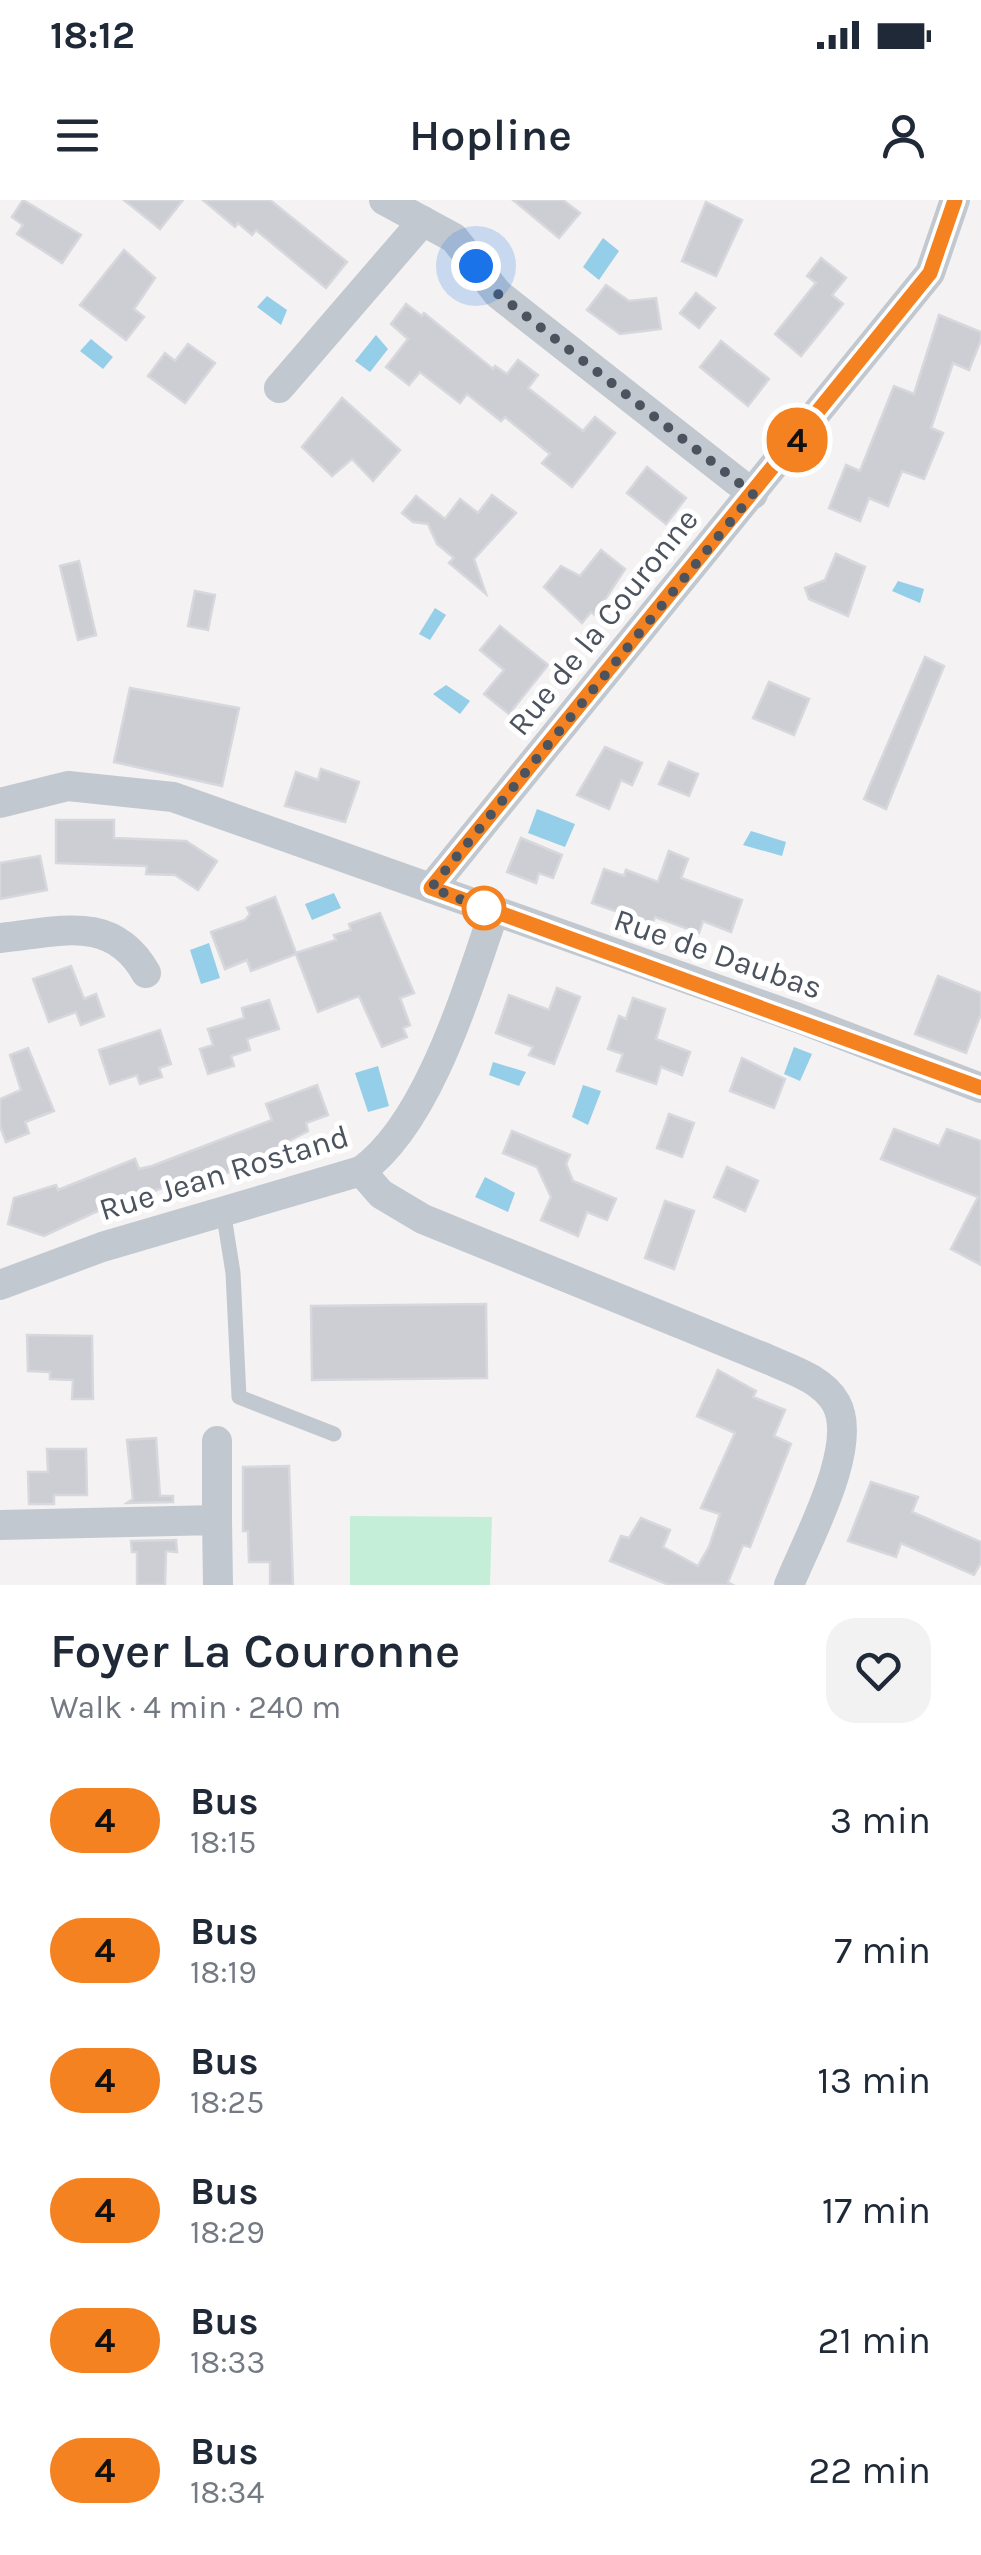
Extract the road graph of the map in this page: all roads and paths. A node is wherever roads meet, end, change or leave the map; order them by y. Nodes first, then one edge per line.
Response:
1 (384, 200) edge
2 (955, 200) edge
3 (423, 221) junction
4 (279, 388) dead end
5 (753, 494) junction
6 (0, 803) edge
7 (431, 888) junction
8 (494, 912) junction
9 (0, 938) edge
10 (146, 973) dead end
11 (981, 1088) edge
12 (360, 1172) junction
13 (224, 1210) junction
14 (0, 1285) edge
15 (334, 1434) dead end
16 (217, 1441) dead end
17 (217, 1520) junction
18 (0, 1525) edge
19 (218, 1585) edge
20 (788, 1585) edge

1 - 3 street
2 - 5 street, Rue de la Couronne
3 - 4 street
3 - 5 street
5 - 7 street, Rue de la Couronne
6 - 7 street, Rue de Daubas
7 - 8 street, Rue de Daubas
8 - 11 street, Rue de Daubas
8 - 12 street, Rue Jean Rostand
9 - 10 street
12 - 13 street, Rue Jean Rostand
12 - 20 street
13 - 14 street, Rue Jean Rostand
13 - 15 lane
16 - 17 street
17 - 18 street
17 - 19 street

